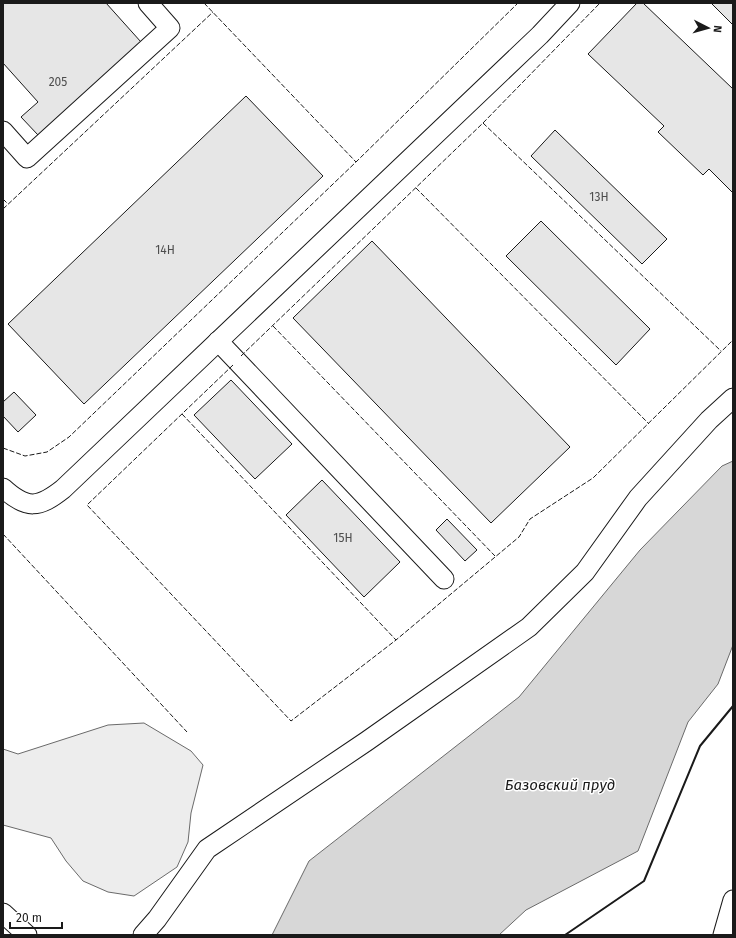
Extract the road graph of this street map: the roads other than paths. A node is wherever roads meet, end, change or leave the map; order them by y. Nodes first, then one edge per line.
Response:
1 (148, 3) edge
2 (570, 3) edge
3 (3, 131) edge
4 (218, 341) junction
5 (733, 398) edge
6 (3, 488) edge
7 (444, 579) dead end
8 (733, 900) edge
9 (3, 913) edge
10 (26, 935) edge
11 (143, 935) edge
12 (723, 935) edge

1 - 3 lane
2 - 4 lane
4 - 6 lane
4 - 7 lane
5 - 11 lane
8 - 12 lane
9 - 10 lane

